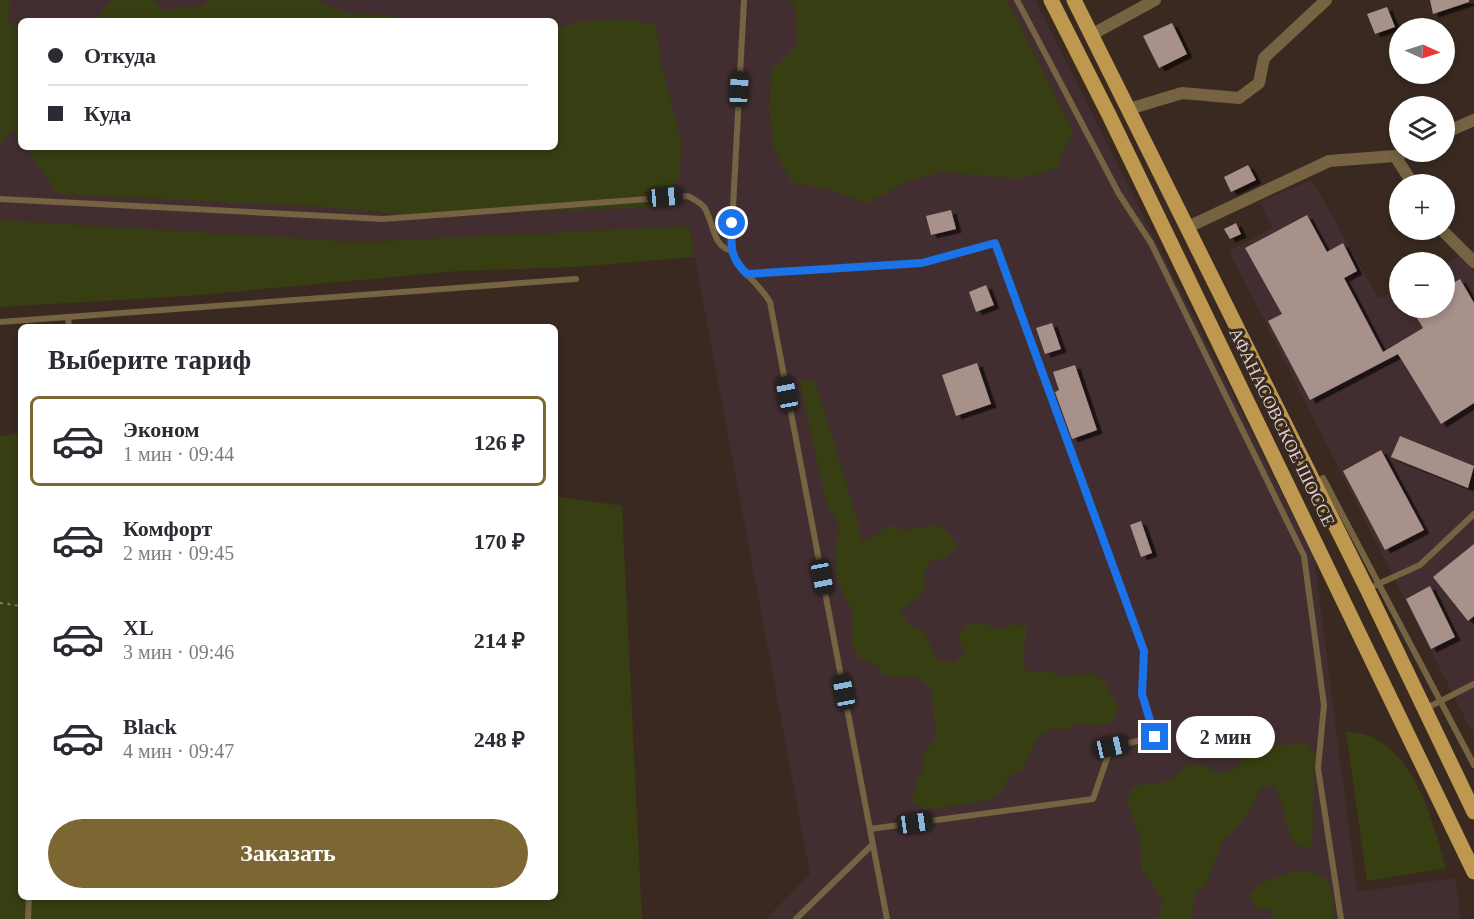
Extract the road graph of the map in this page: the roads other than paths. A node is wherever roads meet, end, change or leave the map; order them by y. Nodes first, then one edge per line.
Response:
1 (744, 0) edge
2 (1017, 0) edge
3 (1051, 0) edge
4 (1074, 0) edge
5 (1155, 0) edge
6 (1326, 0) edge
7 (1091, 35) junction
8 (1129, 109) junction
9 (1474, 120) edge
10 (1455, 128) edge
11 (1389, 155) edge
12 (0, 199) edge
13 (1188, 227) junction
14 (1452, 240) edge
15 (732, 251) junction
16 (1474, 262) edge
17 (747, 274) junction
18 (576, 279) dead end
19 (68, 317) junction
20 (0, 322) edge
21 (69, 324) edge
22 (1323, 478) dead end
23 (1474, 514) edge
24 (1373, 587) junction
25 (1474, 684) edge
26 (1440, 701) junction
27 (1425, 709) junction
28 (1474, 765) edge
29 (1474, 812) edge
30 (870, 829) junction
31 (873, 844) junction
32 (1474, 872) edge
33 (28, 900) edge
34 (28, 919) edge
35 (796, 919) edge
36 (887, 919) edge
37 (1341, 919) edge

1 - 15 lane
2 - 37 lane
3 - 32 main road, АФАНАСОВСКОЕ ШОССЕ
4 - 7 main road, АФАНАСОВСКОЕ ШОССЕ
5 - 7 street
6 - 8 street
7 - 8 main road, АФАНАСОВСКОЕ ШОССЕ
8 - 13 main road, АФАНАСОВСКОЕ ШОССЕ
9 - 10 street
11 - 13 street
12 - 15 lane
13 - 24 main road, АФАНАСОВСКОЕ ШОССЕ
14 - 16 street
15 - 17 lane
17 - 30 lane
17 - 30 lane
18 - 19 lane
19 - 20 lane
19 - 21 lane
22 - 24 lane
23 - 24 lane
24 - 26 lane
24 - 27 main road, АФАНАСОВСКОЕ ШОССЕ
25 - 26 lane
26 - 27 lane
26 - 28 lane
27 - 29 main road, АФАНАСОВСКОЕ ШОССЕ
30 - 31 lane
31 - 35 lane
31 - 36 lane
33 - 34 lane

